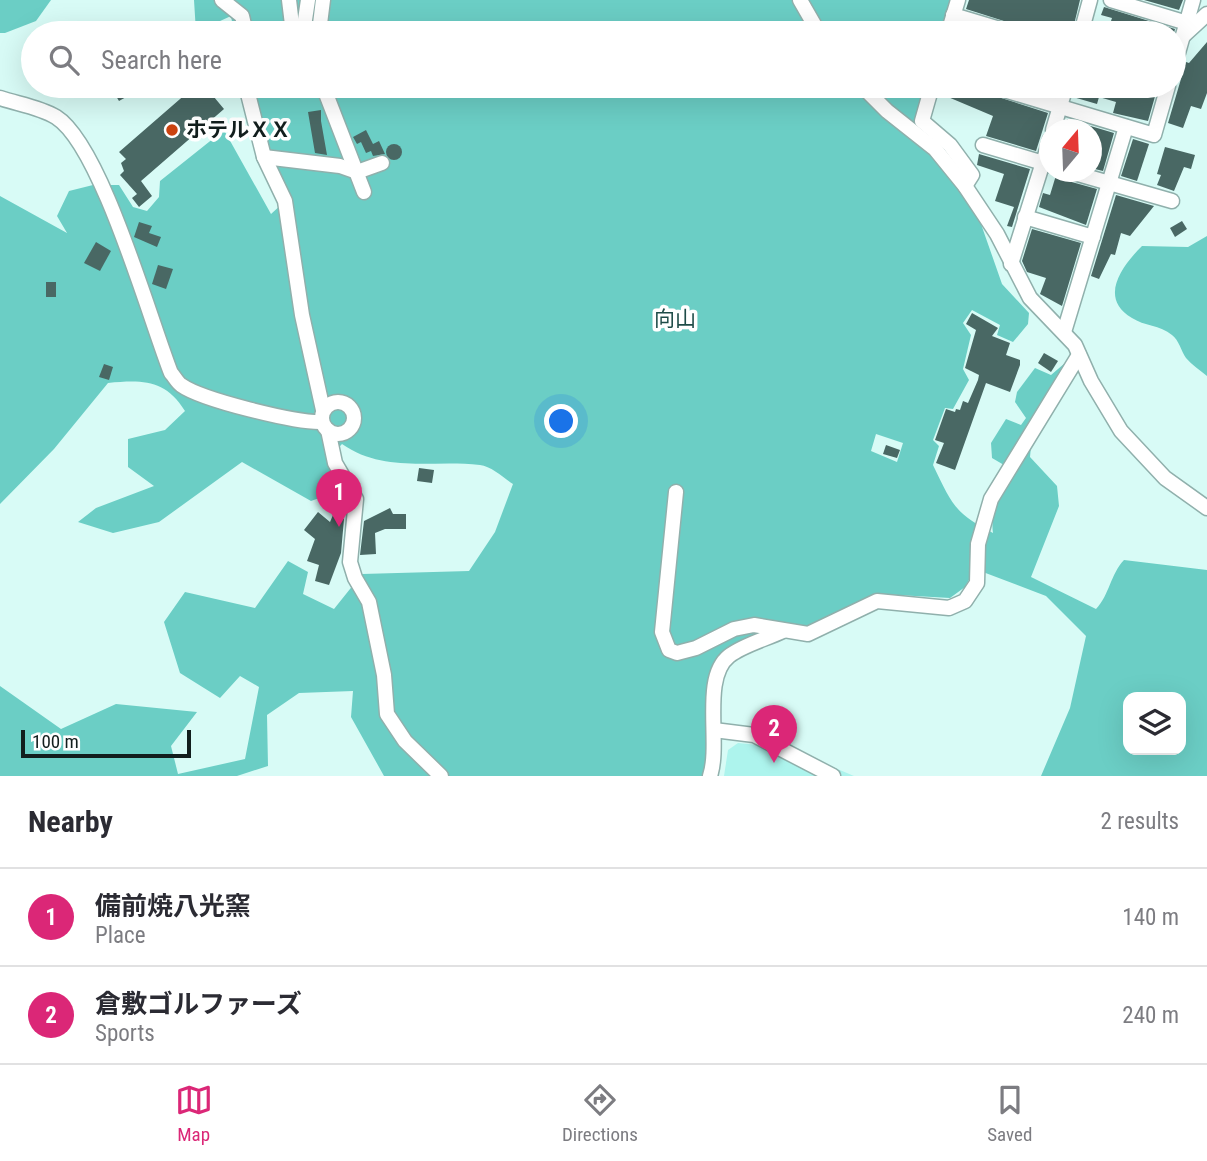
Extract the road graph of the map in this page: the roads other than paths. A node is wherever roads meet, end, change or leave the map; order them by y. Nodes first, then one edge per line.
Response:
1 (222, 0) edge
2 (289, 0) edge
3 (308, 0) edge
4 (323, 0) edge
5 (800, 0) edge
6 (958, 0) edge
7 (1090, 0) edge
8 (1111, 0) edge
9 (1193, 0) edge
10 (1207, 14) edge
11 (953, 15) junction
12 (244, 21) edge
13 (292, 21) edge
14 (305, 21) edge
15 (320, 21) edge
16 (812, 21) edge
17 (951, 21) edge
18 (973, 21) edge
19 (1084, 21) edge
20 (1163, 21) edge
21 (1186, 26) edge
22 (1186, 29) edge
23 (0, 98) edge
24 (249, 98) edge
25 (328, 98) edge
26 (874, 98) edge
27 (929, 98) edge
28 (1029, 98) edge
29 (1063, 98) edge
30 (1165, 98) edge
31 (1060, 108) junction
32 (1056, 119) edge
33 (1126, 127) junction
34 (983, 145) dead end
35 (264, 157) junction
36 (1039, 162) edge
37 (382, 163) dead end
38 (356, 172) junction
39 (1102, 181) edge
40 (1039, 182) edge
41 (1110, 183) junction
42 (965, 186) junction
43 (364, 192) dead end
44 (1172, 201) dead end
45 (1025, 217) junction
46 (1093, 237) junction
47 (1011, 264) junction
48 (1064, 332) junction
49 (1079, 355) junction
50 (324, 421) junction
51 (676, 492) dead end
52 (1207, 508) edge
53 (783, 631) junction
54 (714, 730) junction
55 (441, 776) edge
56 (710, 776) edge
57 (833, 776) edge

1 - 12 street
2 - 13 street
3 - 14 street
4 - 15 street
5 - 16 street
6 - 11 street
7 - 19 street
8 - 20 street
9 - 21 street
10 - 22 street
11 - 17 street
11 - 18 street
23 - 50 street
24 - 35 street
25 - 38 street
26 - 42 street
27 - 42 street
28 - 31 street
29 - 31 street
30 - 33 street
31 - 32 street
31 - 33 street
33 - 41 street
34 - 36 street
35 - 38 street
35 - 50 street
37 - 38 street
38 - 43 street
39 - 41 street
40 - 45 street
41 - 44 street
41 - 46 street
42 - 47 street
45 - 46 street
45 - 47 street
46 - 48 street
47 - 48 street
48 - 49 street
49 - 52 street
49 - 53 street
50 - 55 street
51 - 53 street
53 - 54 street
54 - 56 street
54 - 57 street

